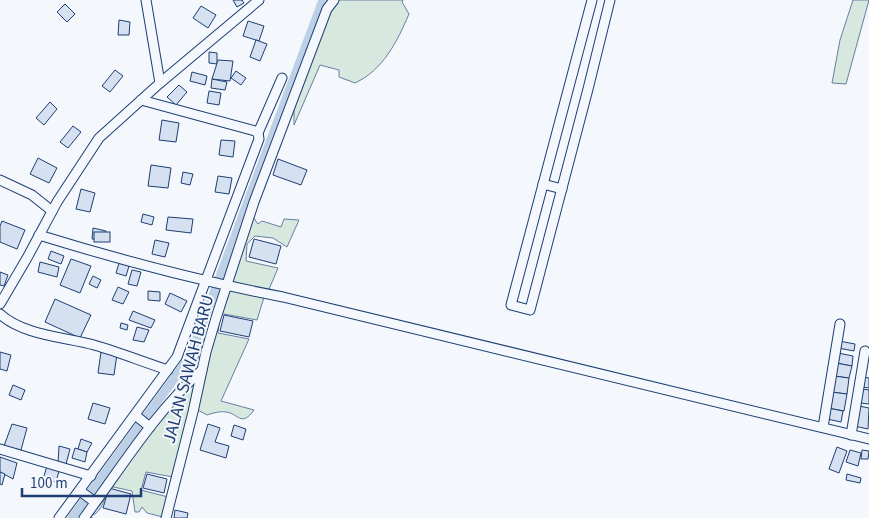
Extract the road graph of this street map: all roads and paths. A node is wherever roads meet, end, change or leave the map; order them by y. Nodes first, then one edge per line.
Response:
1 (146, 0) edge
2 (259, 0) edge
3 (334, 0) edge
4 (592, 0) edge
5 (610, 0) edge
6 (282, 78) dead end
7 (160, 83) junction
8 (141, 100) junction
9 (258, 133) junction
10 (0, 180) edge
11 (543, 184) junction
12 (562, 189) junction
13 (52, 211) junction
14 (39, 236) junction
15 (207, 282) junction
16 (224, 286) junction
17 (0, 304) edge
18 (0, 314) edge
19 (840, 324) dead end
20 (864, 351) edge
21 (202, 369) junction
22 (168, 370) junction
23 (136, 416) junction
24 (148, 426) junction
25 (823, 427) junction
26 (851, 434) junction
27 (869, 439) edge
28 (0, 449) edge
29 (91, 476) junction
30 (88, 497) junction
31 (59, 518) edge
32 (84, 518) edge
33 (166, 518) edge

1 - 7 street
2 - 7 street
3 - 16 street
4 - 11 street
5 - 12 street
6 - 9 street
7 - 8 street
8 - 9 street
8 - 13 street
9 - 15 street
10 - 13 street
11 - 12 street
11 - 12 street
13 - 14 street
14 - 15 street, JALAN SAWAH BARU
14 - 17 street
15 - 16 street, JALAN SAWAH BARU
15 - 22 street
16 - 21 street, JALAN SAWAH BARU
16 - 25 street
18 - 22 street
19 - 25 street
20 - 26 street
21 - 24 street
21 - 33 street, JALAN SAWAH BARU
22 - 23 street
23 - 24 street
23 - 29 street
24 - 30 street
25 - 26 street
26 - 27 street
28 - 29 street
29 - 30 street
30 - 31 street
30 - 32 street

